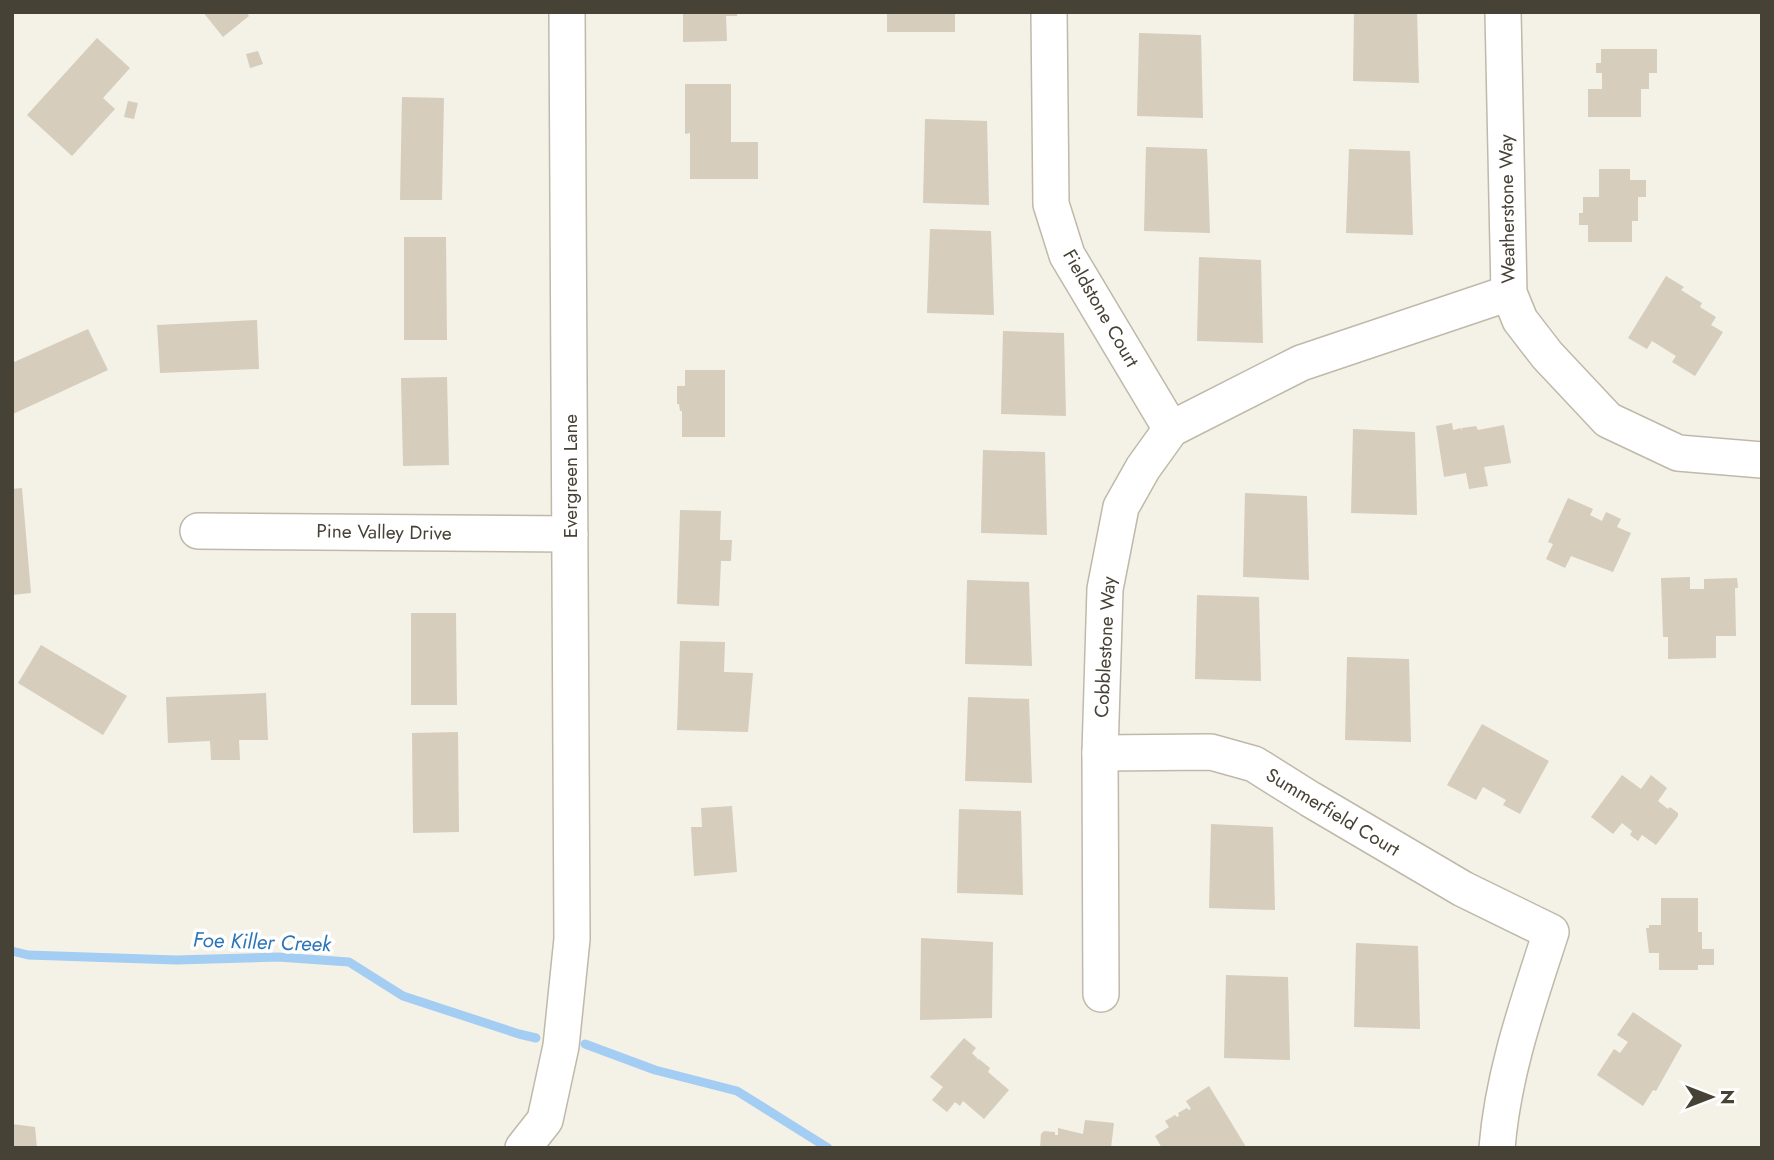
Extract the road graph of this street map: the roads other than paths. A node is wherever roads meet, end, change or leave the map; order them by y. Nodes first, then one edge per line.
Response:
1 (567, 12) edge
2 (1049, 12) edge
3 (1503, 12) edge
4 (1509, 293) junction
5 (1171, 429) junction
6 (1762, 460) edge
7 (198, 531) dead end
8 (570, 534) junction
9 (1100, 753) junction
10 (1101, 994) dead end
11 (523, 1148) edge
12 (1497, 1148) edge

1 - 8 street, Evergreen Lane
2 - 5 street, Fieldstone Court
3 - 4 street, Weatherstone Way
4 - 5 street, Cobblestone Way
4 - 6 street, Weatherstone Way
5 - 9 street, Cobblestone Way
7 - 8 street, Pine Valley Drive
8 - 11 street, Evergreen Lane
9 - 10 street, Cobblestone Way
9 - 12 street, Summerfield Court

